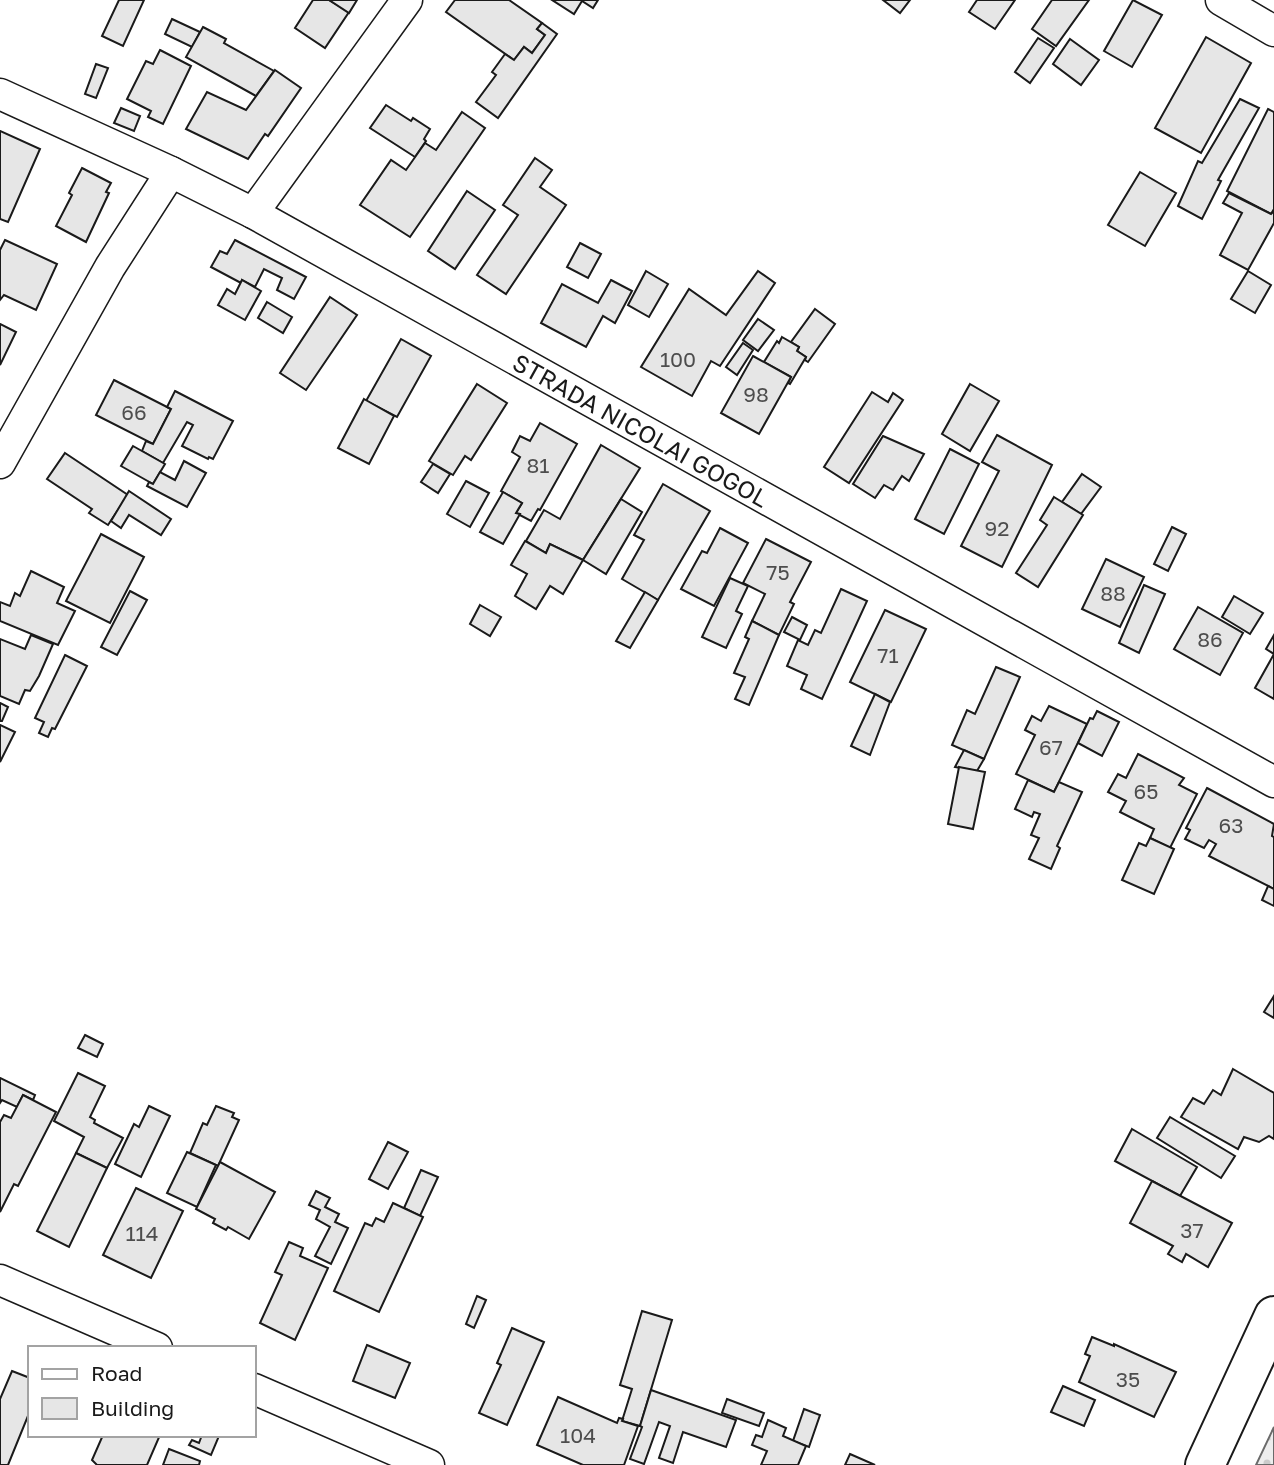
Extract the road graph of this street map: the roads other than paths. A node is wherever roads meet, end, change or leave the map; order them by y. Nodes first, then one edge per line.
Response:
1 (407, 0) edge
2 (1221, 0) edge
3 (1274, 31) edge
4 (0, 94) edge
5 (171, 172) junction
6 (253, 213) junction
7 (0, 463) edge
8 (1274, 782) edge
9 (0, 1280) edge
10 (1274, 1316) edge
11 (152, 1346) edge
12 (256, 1391) edge
13 (429, 1465) edge
14 (1205, 1465) edge

1 - 6 street
2 - 3 street
4 - 5 street, STRADA NICOLAI GOGOL
5 - 6 street, STRADA NICOLAI GOGOL
5 - 7 street
6 - 8 street, STRADA NICOLAI GOGOL
9 - 11 street
10 - 14 main road
12 - 13 street

